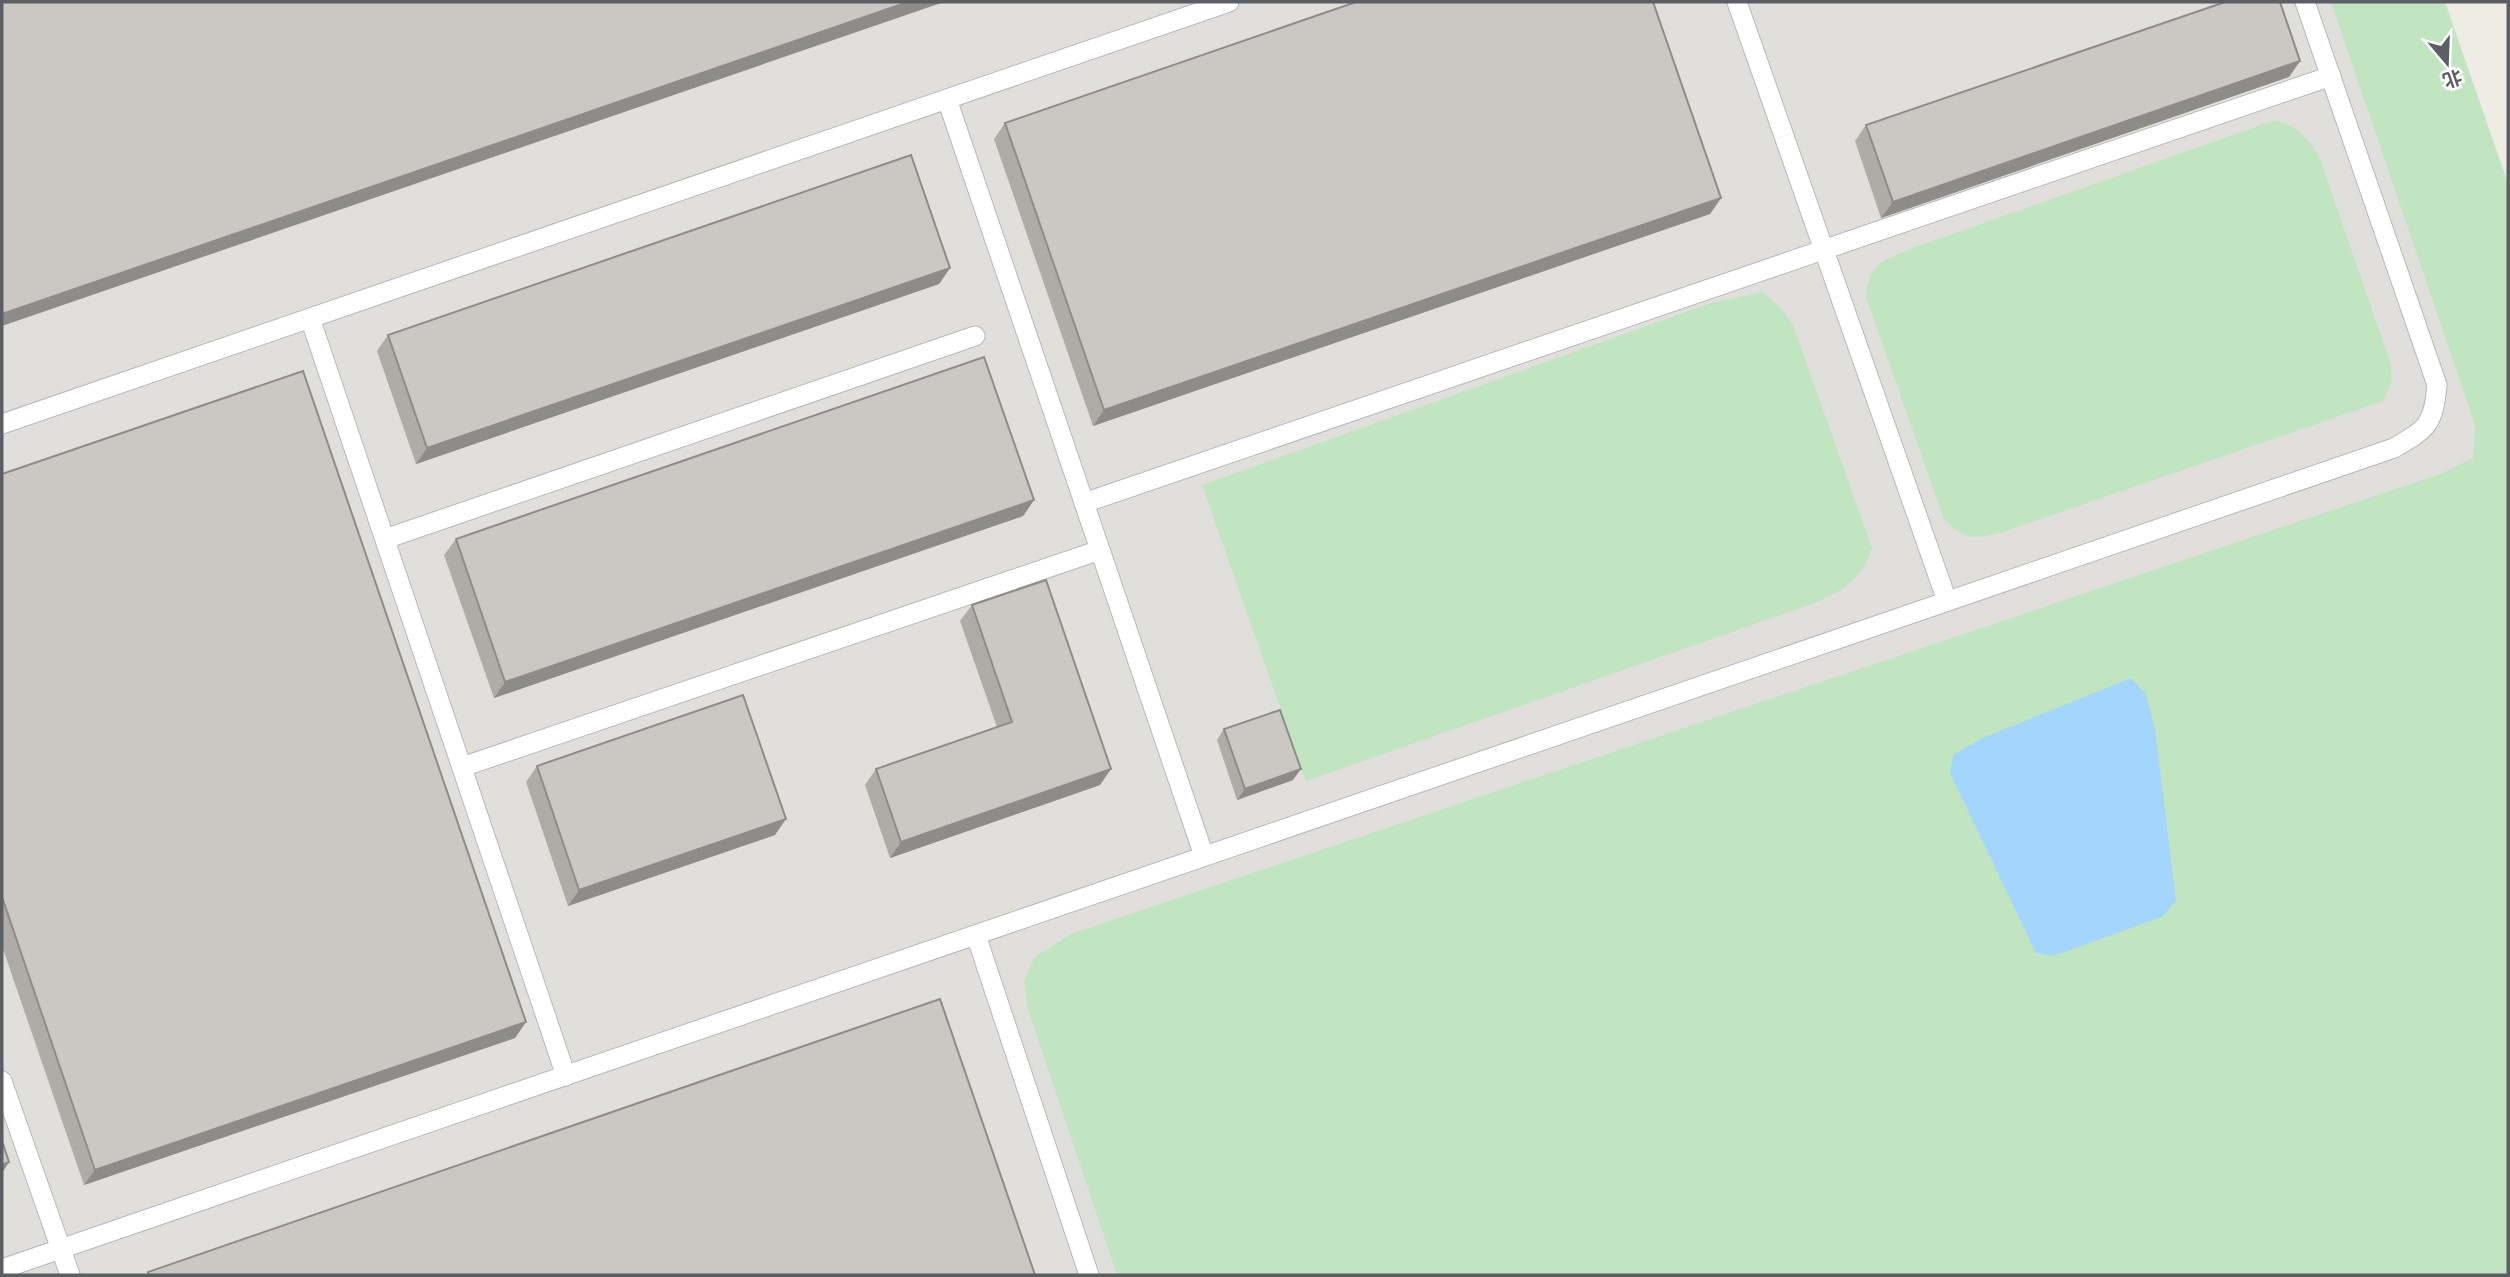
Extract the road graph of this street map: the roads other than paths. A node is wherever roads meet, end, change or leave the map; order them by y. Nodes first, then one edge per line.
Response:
1 (1229, 2) edge
2 (1737, 2) edge
3 (2305, 2) edge
4 (2331, 76) junction
5 (947, 99) junction
6 (1823, 250) junction
7 (310, 318) junction
8 (975, 336) dead end
9 (2, 424) edge
10 (1084, 503) junction
11 (385, 539) junction
12 (1100, 550) junction
13 (1947, 601) junction
14 (462, 767) junction
15 (1204, 856) junction
16 (976, 935) junction
17 (566, 1076) junction
18 (2, 1081) edge
19 (61, 1249) junction
20 (2, 1269) edge
21 (70, 1275) edge
22 (1089, 1275) edge

1 - 5 lane
2 - 6 lane
3 - 4 lane
4 - 6 lane
4 - 13 lane
5 - 7 lane
5 - 10 lane
6 - 10 lane
6 - 13 lane
7 - 9 lane
7 - 11 lane
8 - 11 lane
10 - 12 lane
11 - 14 lane
12 - 14 lane
12 - 15 lane
13 - 15 lane
14 - 17 lane
15 - 16 lane
16 - 17 lane
16 - 22 lane
17 - 19 lane
18 - 19 lane
19 - 20 lane
19 - 21 lane

